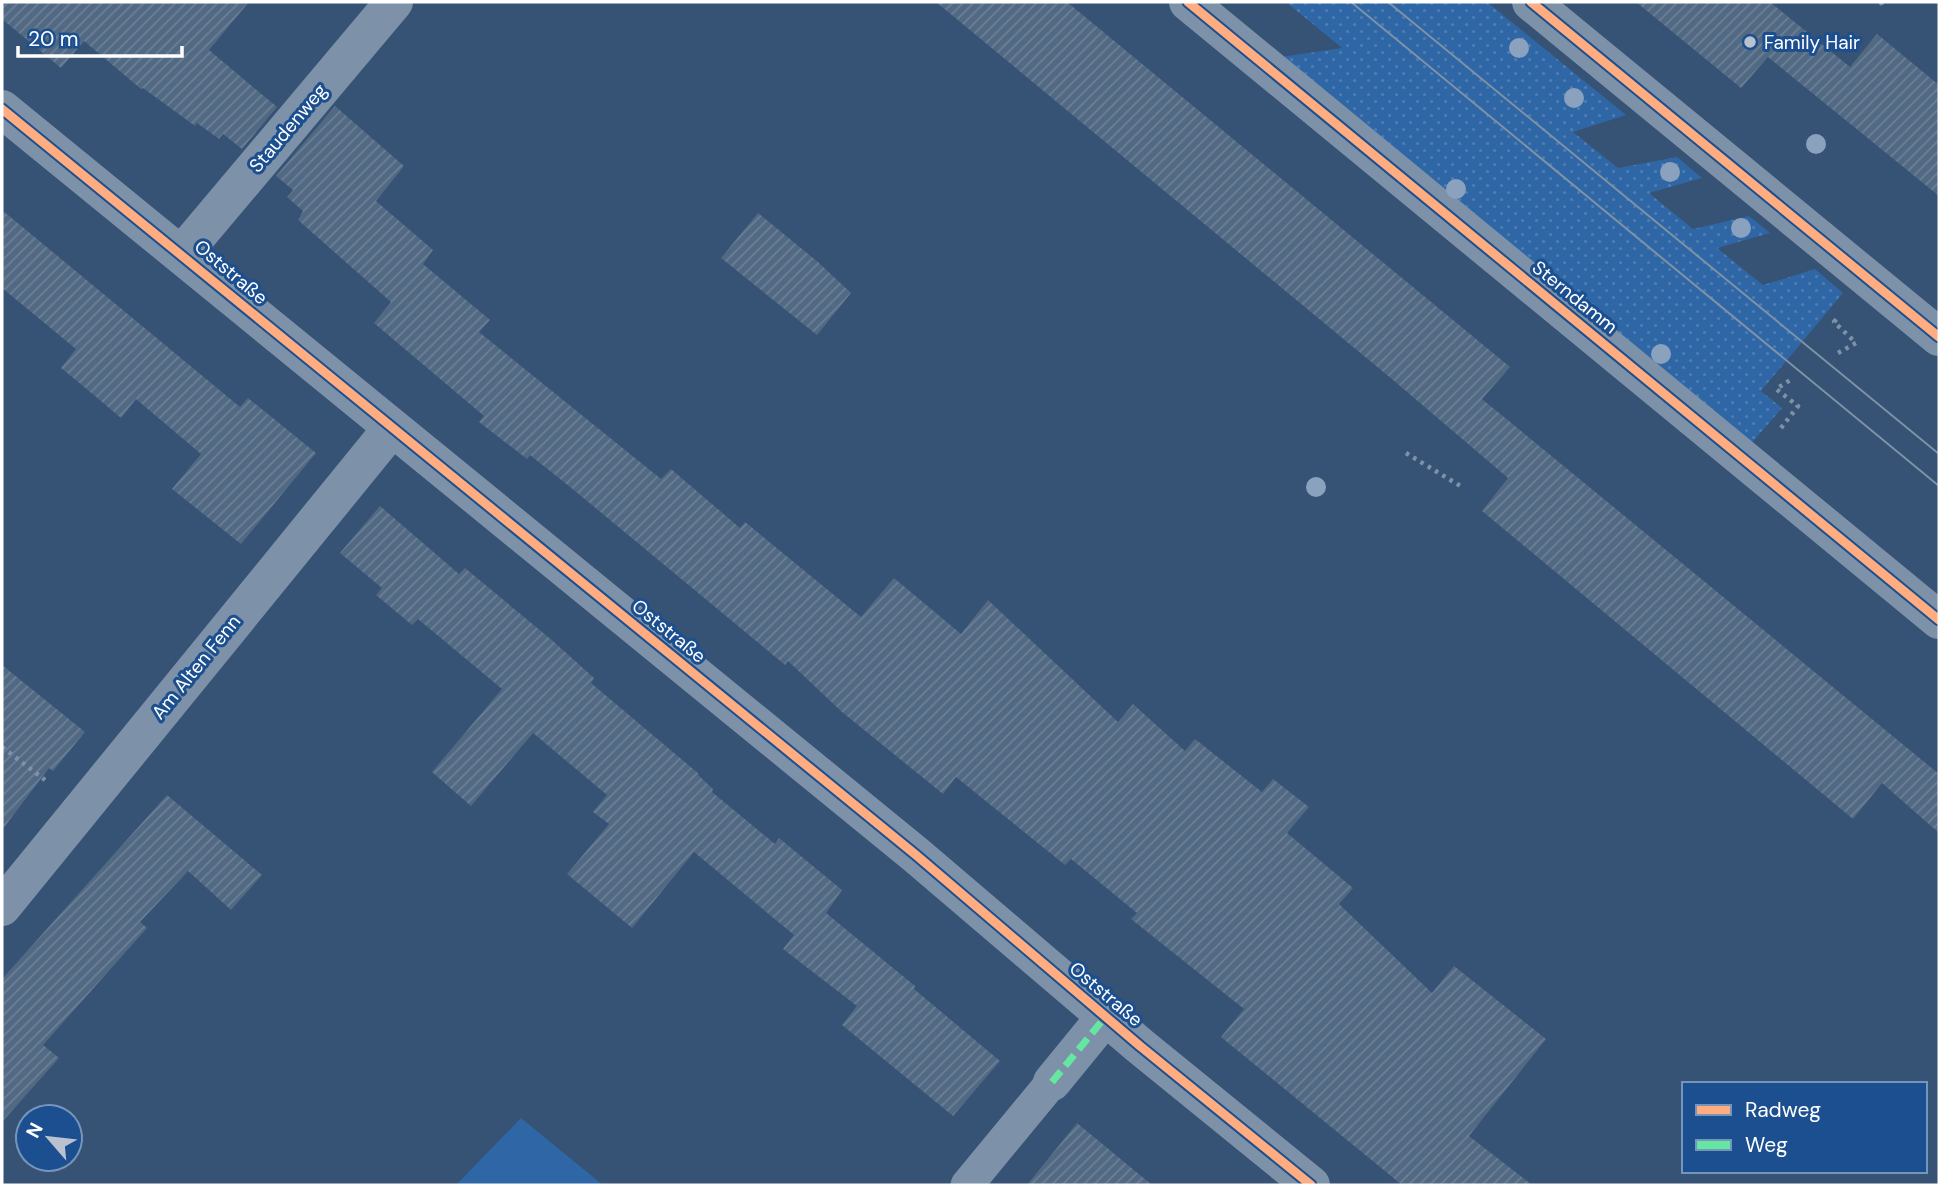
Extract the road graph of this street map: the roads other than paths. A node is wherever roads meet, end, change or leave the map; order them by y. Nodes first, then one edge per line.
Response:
1 (394, 2) edge
2 (1188, 2) edge
3 (1531, 2) edge
4 (2, 109) edge
5 (182, 254) junction
6 (1939, 337) edge
7 (392, 428) junction
8 (1939, 620) edge
9 (2, 907) edge
10 (1106, 1016) junction
11 (1052, 1082) joint
12 (967, 1185) edge
13 (1311, 1185) edge

1 - 5 street, Staudenweg
2 - 8 street, Sterndamm
3 - 6 street
4 - 5 street, Oststraße
5 - 7 street, Oststraße
7 - 9 street, Am Alten Fenn
7 - 10 street, Oststraße
10 - 11 street
10 - 13 street, Oststraße
11 - 12 lane

